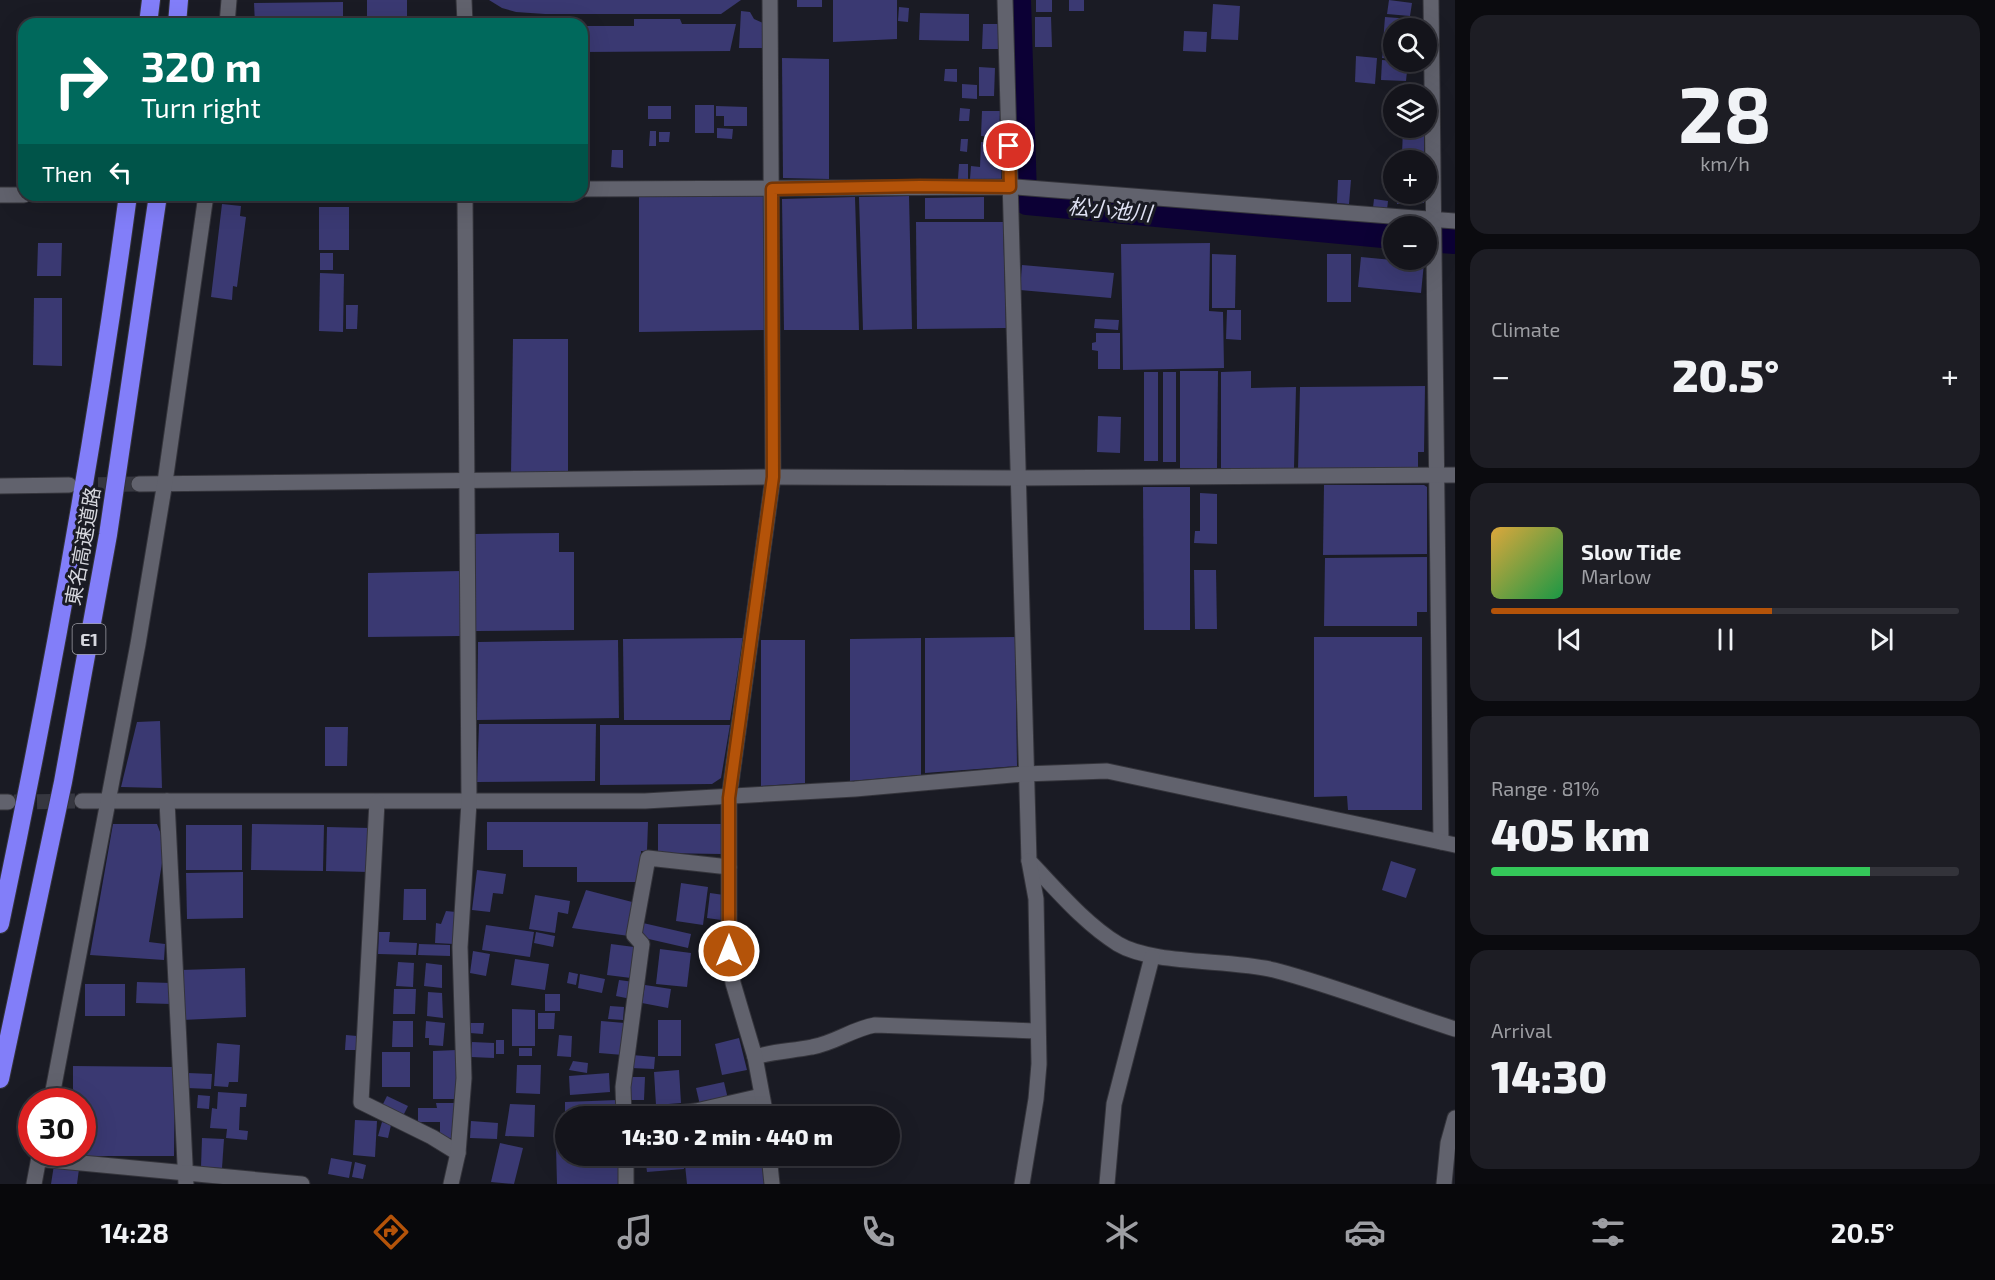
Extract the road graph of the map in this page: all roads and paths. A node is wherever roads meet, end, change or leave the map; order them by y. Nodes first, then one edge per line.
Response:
1 (151, 0) edge
2 (179, 0) edge
3 (229, 0) edge
4 (464, 0) edge
5 (770, 0) edge
6 (1005, 0) edge
7 (1431, 0) edge
8 (149, 18) edge
9 (178, 18) edge
10 (228, 18) edge
11 (465, 18) edge
12 (1013, 187) junction
13 (588, 189) edge
14 (772, 189) junction
15 (0, 195) edge
16 (18, 195) edge
17 (127, 201) edge
18 (157, 201) edge
19 (205, 201) edge
20 (465, 201) edge
21 (1433, 216) edge
22 (1383, 218) edge
23 (1455, 221) edge
24 (1437, 222) edge
25 (1433, 270) edge
26 (1437, 475) junction
27 (1455, 475) edge
28 (773, 477) junction
29 (1017, 478) junction
30 (165, 482) junction
31 (468, 482) junction
32 (139, 484) tunnel mouth
33 (69, 485) tunnel mouth
34 (0, 486) edge
35 (1024, 774) junction
36 (1439, 787) junction
37 (1455, 787) edge
38 (729, 798) junction
39 (82, 801) tunnel mouth
40 (108, 801) junction
41 (167, 801) junction
42 (377, 802) junction
43 (469, 802) junction
44 (1448, 844) edge
45 (1029, 861) junction
46 (729, 867) junction
47 (0, 924) edge
48 (1152, 957) junction
49 (1455, 1029) edge
50 (1036, 1031) junction
51 (755, 1057) junction
52 (0, 1079) edge
53 (53, 1088) edge
54 (761, 1096) junction
55 (624, 1106) edge
56 (718, 1106) edge
57 (764, 1106) edge
58 (1455, 1118) edge
59 (458, 1153) junction
60 (96, 1164) edge
61 (38, 1166) edge
62 (626, 1166) edge
63 (770, 1166) edge
64 (185, 1179) edge
65 (34, 1184) edge
66 (302, 1184) edge
67 (451, 1184) edge
68 (626, 1184) edge
69 (772, 1184) edge
70 (1022, 1184) edge
71 (1107, 1184) edge
72 (1444, 1184) edge

1 - 8 highway
2 - 9 highway
3 - 10 street
4 - 11 street
5 - 14 street
6 - 12 street
7 - 21 street
12 - 14 street
12 - 22 street
12 - 29 street
13 - 14 street
14 - 28 street
15 - 16 street
17 - 47 highway, 東名高速道路 / E1
18 - 52 highway, 東名高速道路 / E1
19 - 30 street
20 - 31 street
23 - 24 street
25 - 26 street
26 - 27 street
26 - 29 street
26 - 36 street
28 - 29 street
28 - 31 street
28 - 38 street
29 - 35 street
30 - 31 street
30 - 32 street
30 - 40 street
31 - 43 street
33 - 34 street
35 - 38 street
35 - 44 street
35 - 45 street
36 - 37 street
36 - 44 street
38 - 43 street
38 - 46 street
39 - 40 street
40 - 41 street
40 - 53 street
41 - 42 street
41 - 64 street
42 - 43 street
42 - 59 street
43 - 59 street
45 - 48 street
45 - 50 street
46 - 51 street
46 - 55 street
48 - 49 street
48 - 71 street
50 - 51 street
50 - 70 street
51 - 54 street
54 - 56 street
54 - 57 street
58 - 72 street
59 - 67 street
60 - 64 street
61 - 65 street
62 - 68 street
63 - 69 street
64 - 66 street

